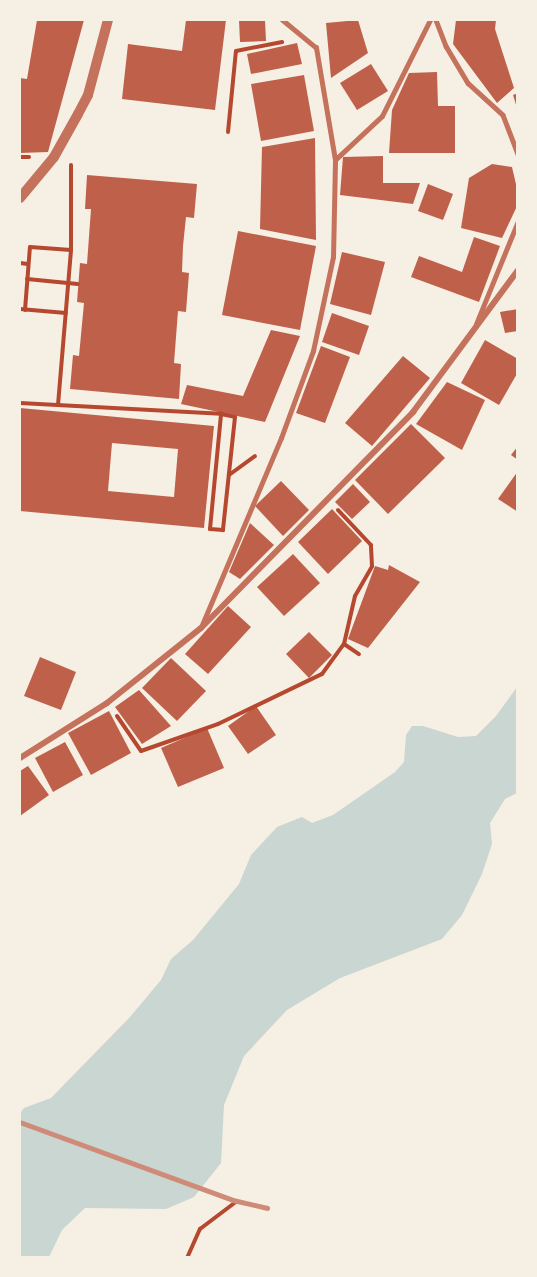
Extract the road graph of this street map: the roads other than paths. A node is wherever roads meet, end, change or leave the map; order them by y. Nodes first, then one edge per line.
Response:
1 (108, 20) edge
2 (282, 20) edge
3 (430, 20) edge
4 (436, 20) edge
5 (518, 154) edge
6 (335, 160) junction
7 (20, 198) edge
8 (518, 221) edge
9 (518, 270) edge
10 (476, 324) junction
11 (201, 628) junction
12 (20, 758) edge

1 - 7 street
2 - 6 lane
3 - 6 lane
4 - 5 lane
6 - 11 lane
8 - 10 lane
9 - 10 street
10 - 11 street
11 - 12 street

